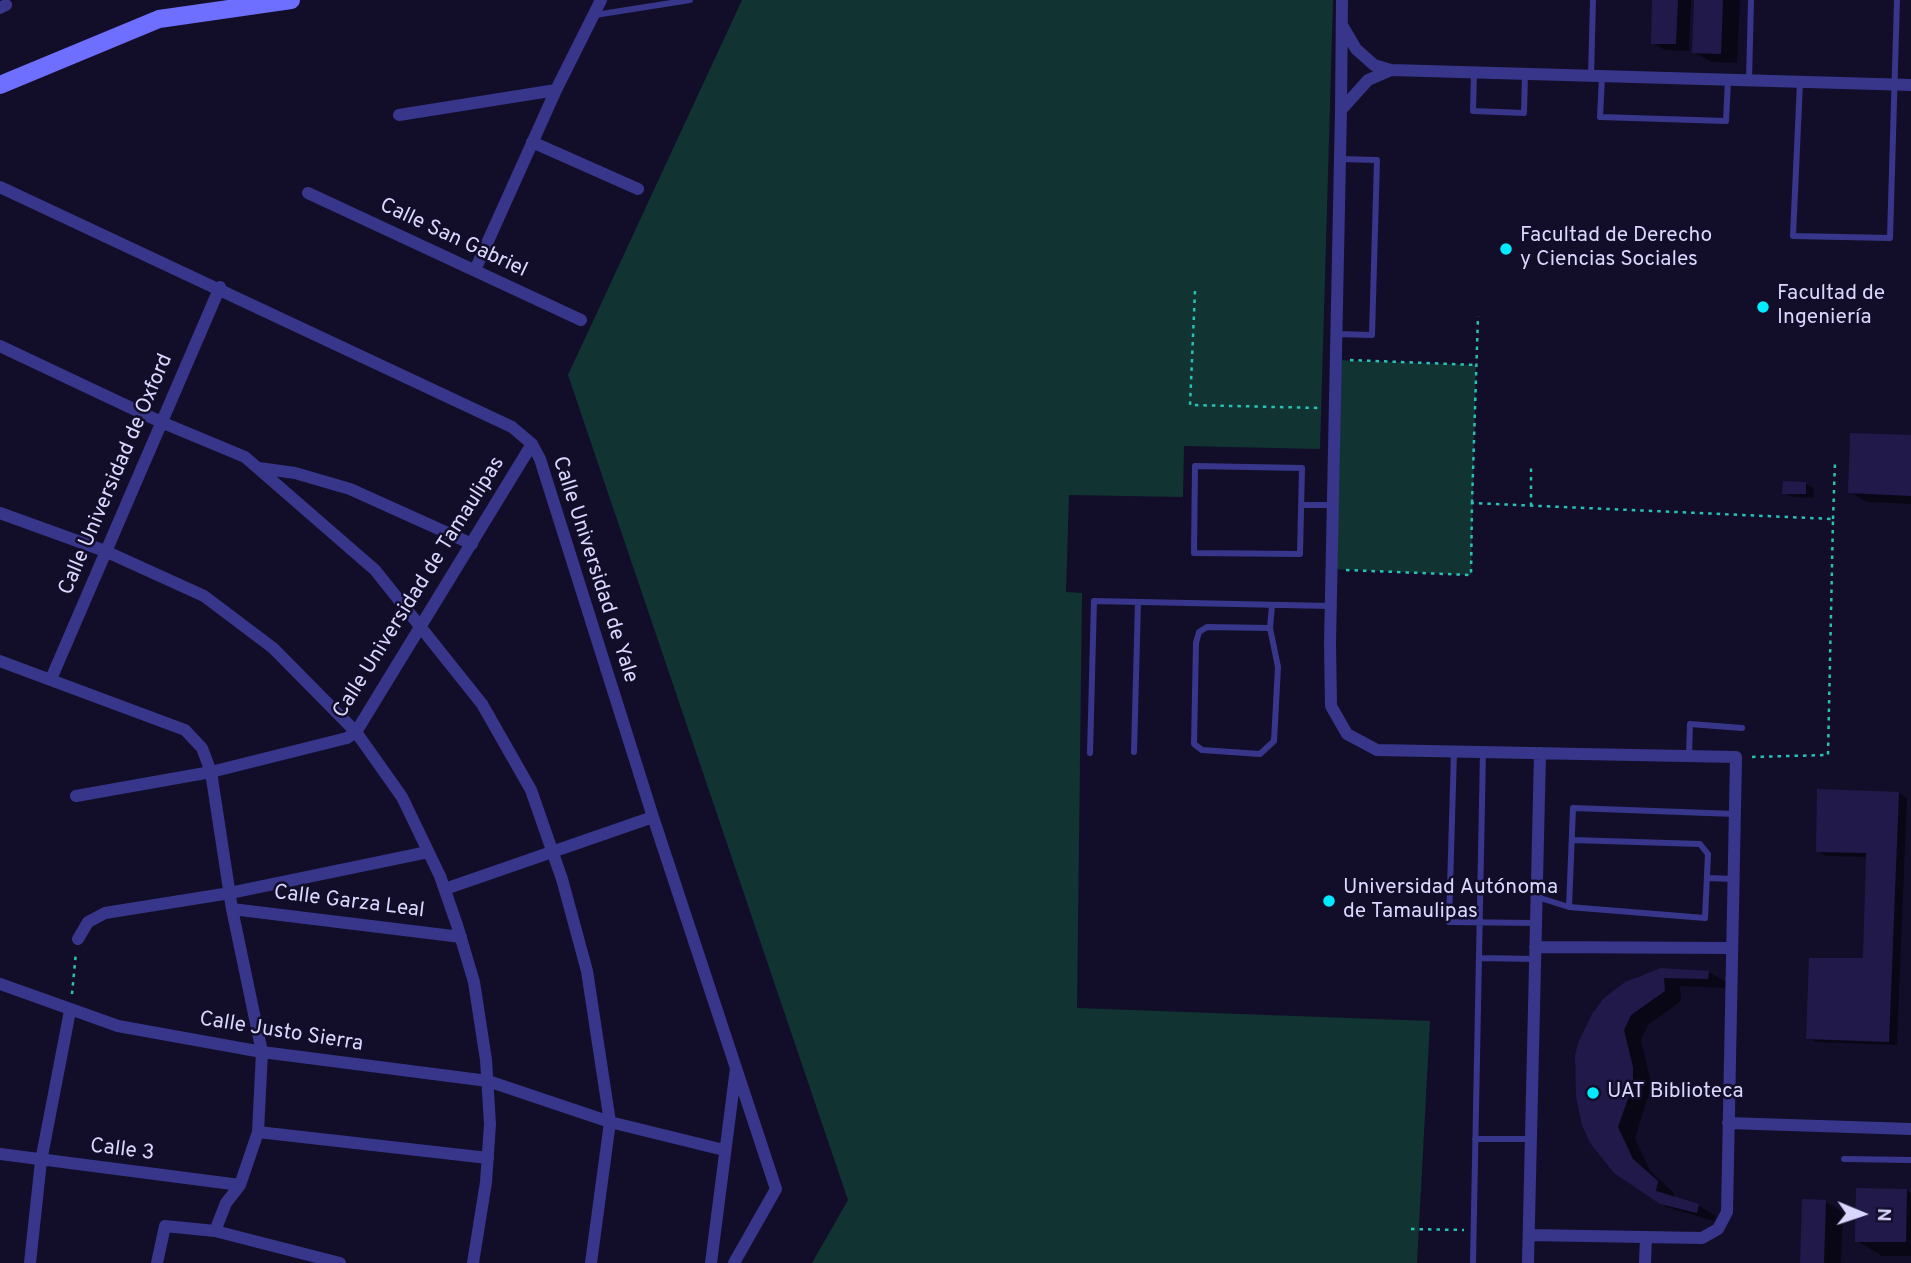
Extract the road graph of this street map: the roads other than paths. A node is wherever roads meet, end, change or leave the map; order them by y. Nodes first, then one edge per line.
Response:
1 (291, 0) edge
2 (601, 0) edge
3 (690, 0) edge
4 (1342, 0) edge
5 (1593, 0) edge
6 (1751, 0) edge
7 (1897, 0) edge
8 (594, 15) junction
9 (1342, 25) junction
10 (1391, 70) junction
11 (1474, 73) junction
12 (1525, 74) junction
13 (1596, 76) junction
14 (1728, 80) junction
15 (1749, 81) junction
16 (1800, 82) junction
17 (0, 85) edge
18 (1895, 85) junction
19 (1911, 85) edge
20 (556, 90) junction
21 (1341, 110) junction
22 (399, 116) dead end
23 (532, 142) junction
24 (1340, 159) junction
25 (0, 187) edge
26 (638, 189) dead end
27 (308, 193) dead end
28 (475, 270) junction
29 (220, 287) junction
30 (581, 320) dead end
31 (1336, 334) junction
32 (0, 346) edge
33 (161, 422) junction
34 (532, 444) junction
35 (258, 468) junction
36 (1301, 505) junction
37 (1332, 505) junction
38 (0, 513) edge
39 (471, 544) junction
40 (105, 551) junction
41 (1138, 602) junction
42 (1272, 605) junction
43 (1330, 606) junction
44 (1270, 628) junction
45 (420, 629) junction
46 (0, 661) edge
47 (51, 679) junction
48 (1742, 728) dead end
49 (356, 732) junction
50 (1454, 751) junction
51 (1483, 751) junction
52 (1134, 752) dead end
53 (1090, 753) dead end
54 (1540, 753) junction
55 (1689, 756) junction
56 (211, 772) junction
57 (76, 796) dead end
58 (1735, 814) junction
59 (653, 817) junction
60 (1572, 840) junction
61 (428, 852) junction
62 (552, 852) junction
63 (1707, 878) junction
64 (1734, 878) junction
65 (445, 889) junction
66 (230, 893) junction
67 (1536, 897) junction
68 (1569, 906) junction
69 (232, 909) junction
70 (1480, 923) junction
71 (1536, 923) junction
72 (461, 936) junction
73 (78, 939) road end
74 (1732, 948) junction
75 (1535, 953) junction
76 (1479, 958) junction
77 (0, 984) edge
78 (70, 1011) junction
79 (262, 1052) junction
80 (736, 1067) junction
81 (488, 1081) junction
82 (610, 1122) junction
83 (1728, 1123) junction
84 (1911, 1129) edge
85 (258, 1132) junction
86 (1475, 1139) junction
87 (1531, 1139) junction
88 (724, 1150) junction
89 (0, 1154) edge
90 (488, 1158) junction
91 (1844, 1159) dead end
92 (1911, 1160) edge
93 (41, 1161) junction
94 (240, 1185) junction
95 (215, 1231) junction
96 (1529, 1235) junction
97 (1646, 1237) junction
98 (325, 1261) edge
99 (30, 1263) edge
100 (157, 1263) edge
101 (340, 1263) edge
102 (473, 1263) edge
103 (591, 1263) edge
104 (711, 1263) edge
105 (734, 1263) edge
106 (1472, 1263) edge
107 (1528, 1263) edge
108 (1645, 1263) edge

1 - 17 main road
2 - 8 street
3 - 8 lane
4 - 9 street
5 - 13 lane
6 - 15 lane
7 - 18 lane
8 - 20 street
9 - 10 street
9 - 21 street
10 - 11 street
10 - 21 street
11 - 12 street
11 - 12 lane
12 - 13 street
13 - 14 street
13 - 14 lane
14 - 15 street
15 - 16 street
16 - 18 street
16 - 18 lane
18 - 19 street
20 - 22 street
20 - 23 street
21 - 24 street
23 - 26 street
23 - 28 street
24 - 31 street
24 - 31 lane
25 - 29 street, Calle Universidad de Yale
27 - 28 street, Calle San Gabriel
28 - 30 street, Calle San Gabriel
29 - 33 street, Calle Universidad de Oxford
29 - 34 street, Calle Universidad de Yale
31 - 37 street
32 - 33 street
33 - 35 street
33 - 40 street, Calle Universidad de Oxford
34 - 39 street, Calle Universidad de Tamaulipas
34 - 59 street, Calle Universidad de Yale
35 - 39 street
35 - 45 street
36 - 36 lane
36 - 37 lane
37 - 43 street
38 - 40 street
39 - 45 street, Calle Universidad de Tamaulipas
40 - 47 street, Calle Universidad de Oxford
40 - 49 street
41 - 42 lane
41 - 52 lane
41 - 53 lane
42 - 43 lane
42 - 44 lane
43 - 50 street
44 - 44 lane
45 - 49 street, Calle Universidad de Tamaulipas
45 - 62 street
46 - 47 street
47 - 56 street
48 - 55 lane
49 - 56 street, Calle Universidad de Tamaulipas
49 - 61 street
50 - 51 street
50 - 70 lane
51 - 54 street
51 - 70 lane
54 - 55 street
54 - 67 street
55 - 58 street
56 - 57 street, Calle Universidad de Tamaulipas
56 - 66 street
58 - 60 lane
58 - 64 street
59 - 62 street
59 - 80 street, Calle Universidad de Yale
60 - 63 lane
60 - 68 lane
61 - 65 street
61 - 66 street
62 - 65 street
62 - 82 street
63 - 64 lane
63 - 68 lane
64 - 74 street
65 - 72 street
66 - 69 street
66 - 73 street
67 - 68 lane
67 - 71 street
69 - 72 street, Calle Garza Leal
69 - 79 street
70 - 71 lane
70 - 76 lane
71 - 75 street
72 - 81 street
74 - 75 street
74 - 83 street
75 - 76 lane
75 - 87 street
76 - 86 lane
77 - 78 street, Calle Justo Sierra
78 - 79 street, Calle Justo Sierra
78 - 93 street
79 - 81 street, Calle Justo Sierra
79 - 85 street
80 - 88 street
80 - 105 street, Calle Universidad de Yale
81 - 82 street, Calle Justo Sierra
81 - 90 street
82 - 88 street, Calle Justo Sierra
82 - 103 street
83 - 84 street
83 - 97 street
85 - 90 street
85 - 94 street
86 - 87 lane
86 - 106 lane
87 - 96 street
88 - 104 street
89 - 93 street, Calle 3
90 - 102 street
91 - 92 lane
93 - 94 street, Calle 3
93 - 99 street
94 - 95 street
95 - 98 street
95 - 100 street
96 - 97 street
96 - 107 street
97 - 108 street
98 - 101 street

